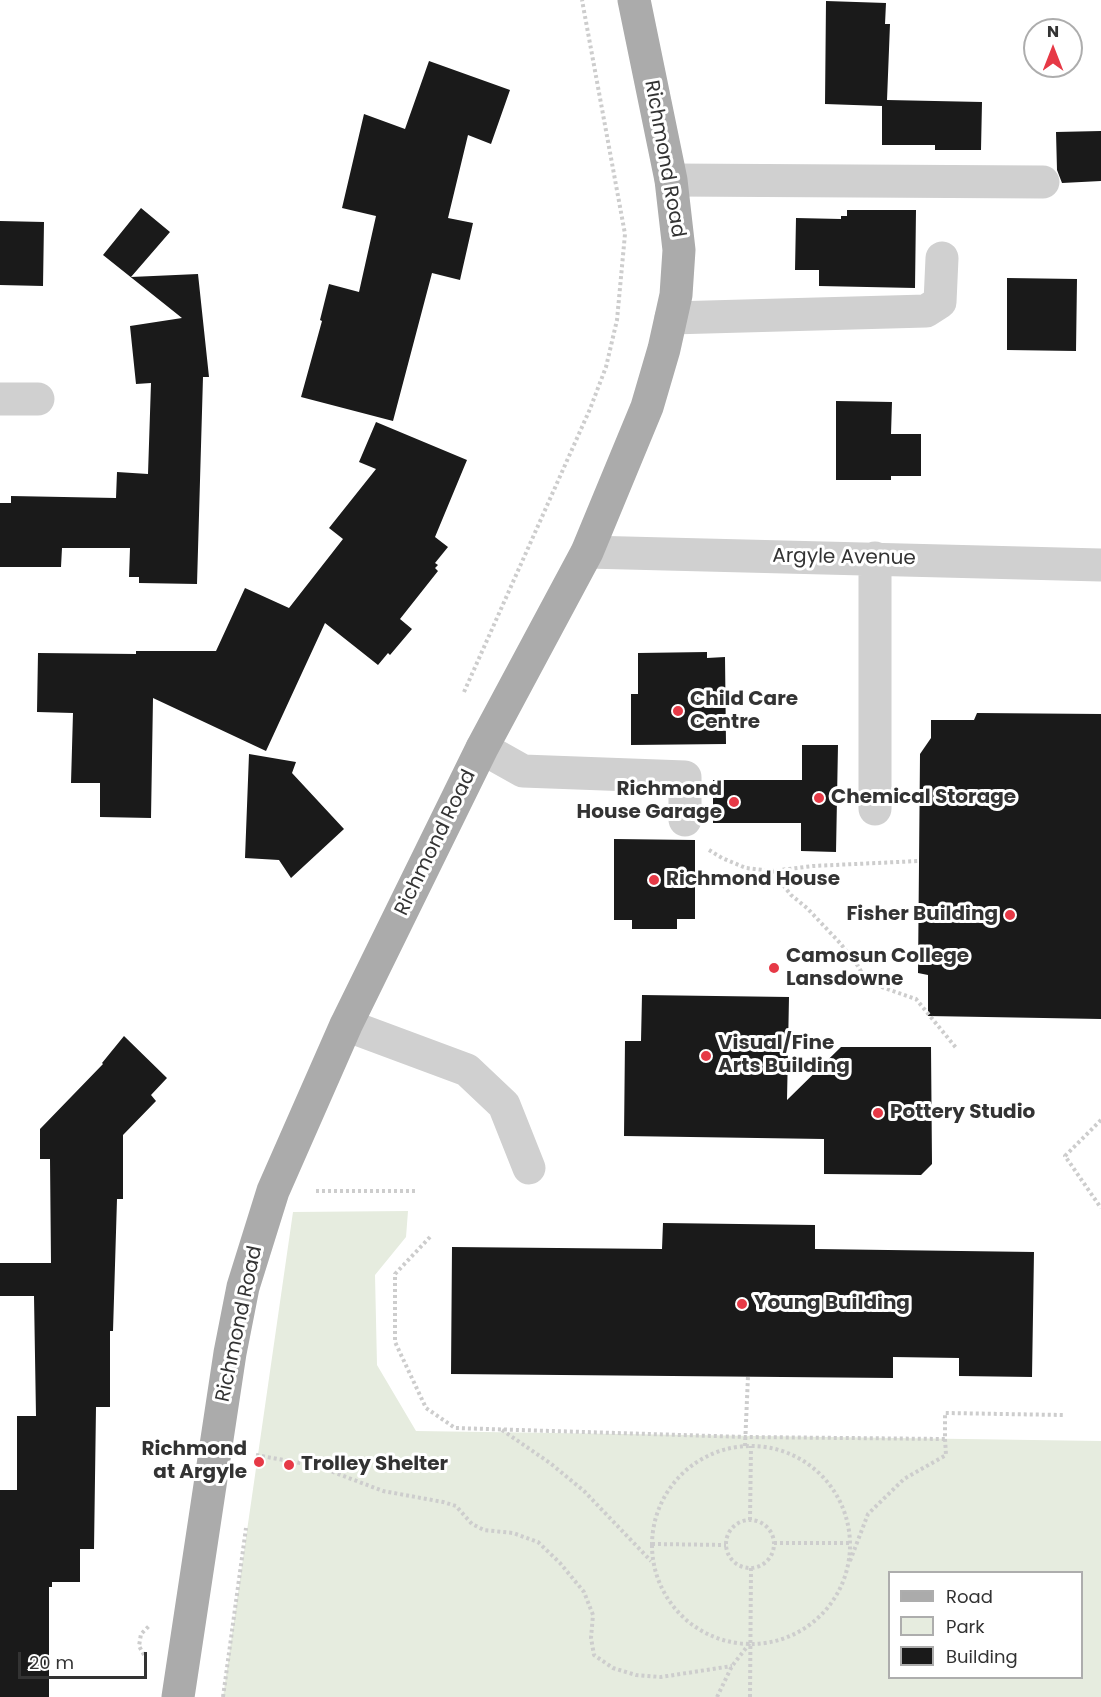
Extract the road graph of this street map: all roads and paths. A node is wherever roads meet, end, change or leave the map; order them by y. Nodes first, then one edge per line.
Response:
1 (634, 0) edge
2 (671, 180) junction
3 (1043, 182) dead end
4 (942, 258) dead end
5 (671, 318) junction
6 (0, 399) edge
7 (38, 399) dead end
8 (587, 552) junction
9 (875, 558) junction
10 (1101, 565) edge
11 (482, 748) junction
12 (875, 809) dead end
13 (686, 820) joint
14 (919, 861) dead end
15 (772, 871) junction
16 (346, 1025) junction
17 (957, 1049) dead end
18 (1101, 1120) edge
19 (529, 1168) dead end
20 (360, 1191) dead end
21 (416, 1191) dead end
22 (1101, 1208) edge
23 (430, 1237) dead end
24 (748, 1376) dead end
25 (1063, 1415) dead end
26 (500, 1429) junction
27 (746, 1437) junction
28 (945, 1439) junction
29 (745, 1446) junction
30 (751, 1446) junction
31 (255, 1466) dead end
32 (750, 1520) junction
33 (247, 1524) dead end
34 (774, 1543) junction
35 (850, 1543) junction
36 (652, 1544) junction
37 (726, 1545) junction
38 (652, 1562) junction
39 (849, 1564) junction
40 (751, 1568) junction
41 (751, 1642) junction
42 (732, 1666) junction
43 (178, 1697) edge
44 (223, 1697) edge
45 (717, 1697) edge
46 (750, 1697) edge

1 - 2 main road, Richmond Road
2 - 3 street
2 - 5 main road, Richmond Road
4 - 5 street
5 - 8 main road, Richmond Road
6 - 7 street
8 - 9 street, Argyle Avenue
8 - 11 main road, Richmond Road
9 - 10 street, Argyle Avenue
9 - 12 street
11 - 13 street
11 - 16 main road, Richmond Road
13 - 15 path
14 - 15 path
15 - 17 path
16 - 19 street
16 - 43 main road, Richmond Road
18 - 22 path
20 - 21 path
23 - 26 path
24 - 27 path
25 - 28 path
26 - 27 path
26 - 38 path
27 - 28 path
27 - 29 path
28 - 39 path
29 - 30 path
29 - 36 path
30 - 32 path
30 - 35 path
31 - 42 path
32 - 34 path
32 - 37 path
33 - 44 path
34 - 35 path
34 - 40 path
35 - 39 path
36 - 37 path
36 - 38 path
37 - 40 path
38 - 41 path
39 - 41 path
40 - 41 path
41 - 42 path
41 - 46 path
42 - 45 path

